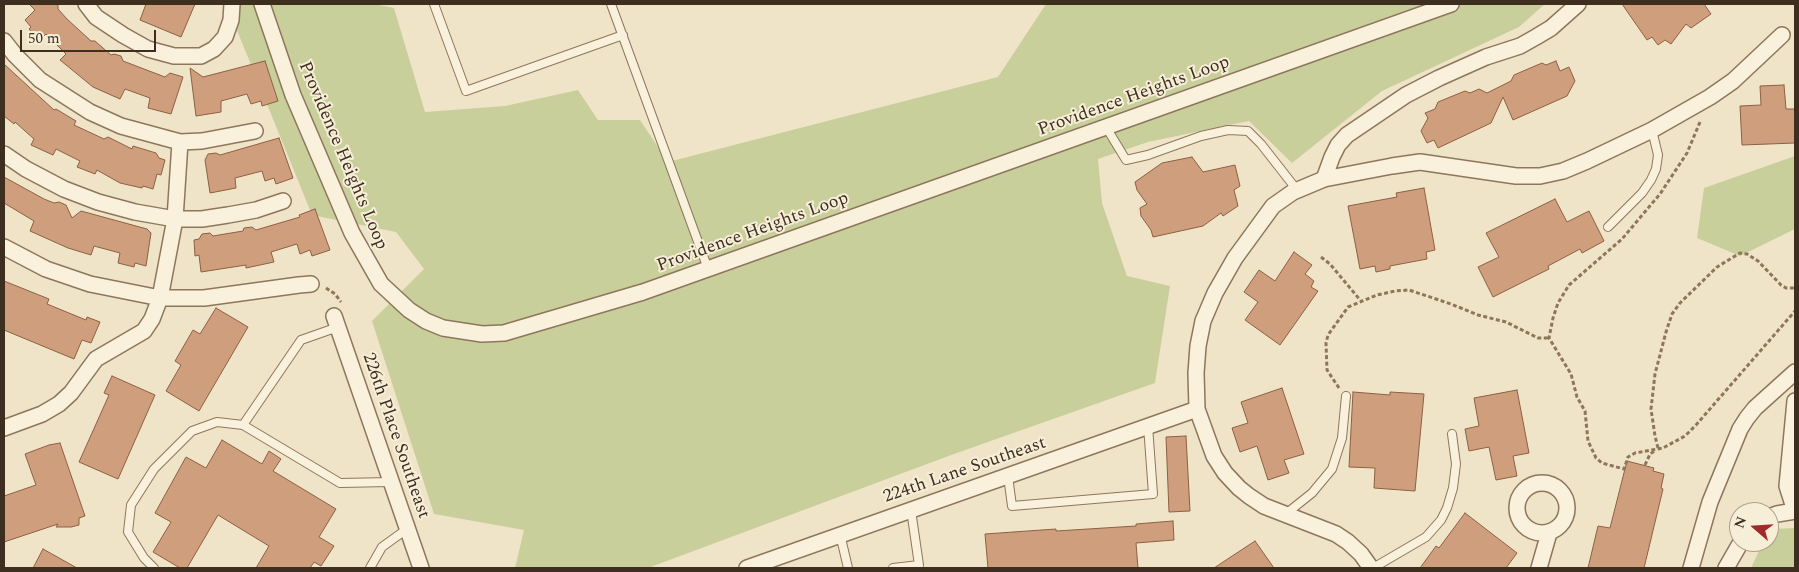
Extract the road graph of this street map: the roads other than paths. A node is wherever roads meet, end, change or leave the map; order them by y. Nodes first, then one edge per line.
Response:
1 (86, 4) edge
2 (232, 4) edge
3 (262, 4) edge
4 (434, 4) edge
5 (611, 4) edge
6 (1451, 4) edge
7 (1578, 4) edge
8 (1426, 8) edge
9 (622, 35) junction
10 (1782, 35) dead end
11 (4, 41) edge
12 (1106, 127) junction
13 (1652, 130) junction
14 (254, 131) dead end
15 (180, 142) junction
16 (4, 154) edge
17 (1324, 179) junction
18 (1297, 190) junction
19 (283, 201) dead end
20 (175, 219) junction
21 (1608, 228) dead end
22 (4, 247) edge
23 (708, 269) junction
24 (311, 284) road end
25 (160, 298) junction
26 (336, 322) joint
27 (1795, 372) edge
28 (1346, 396) road end
29 (1795, 401) edge
30 (1197, 409) junction
31 (244, 425) junction
32 (1148, 426) junction
33 (4, 428) edge
34 (1452, 434) dead end
35 (1008, 476) junction
36 (391, 482) junction
37 (911, 510) junction
38 (1795, 511) edge
39 (1287, 513) junction
40 (1779, 514) edge
41 (408, 529) junction
42 (1549, 532) dead end
43 (840, 534) junction
44 (1735, 552) edge
45 (154, 568) edge
46 (370, 568) edge
47 (421, 568) edge
48 (747, 568) edge
49 (848, 568) edge
50 (893, 568) edge
51 (1372, 568) edge
52 (1539, 568) edge
53 (1690, 568) edge
54 (1726, 568) edge

1 - 2 street
3 - 23 street, Providence Heights Loop
4 - 9 lane
5 - 9 lane
6 - 8 street, Providence Heights Loop
7 - 17 street
8 - 12 street, Providence Heights Loop
9 - 23 lane
10 - 13 street
11 - 15 street
12 - 18 lane
12 - 23 street, Providence Heights Loop
13 - 17 street
13 - 21 lane
14 - 15 street
15 - 20 street
16 - 20 street
17 - 18 street
18 - 30 street
19 - 20 street
20 - 25 street
22 - 25 street
24 - 25 street
25 - 33 street
26 - 31 lane
26 - 36 street, 226th Place Southeast
27 - 53 street
28 - 39 lane
29 - 38 street
30 - 32 street, 224th Lane Southeast
30 - 39 street
31 - 36 lane
31 - 45 lane
32 - 35 street, 224th Lane Southeast
32 - 35 lane
34 - 51 lane
35 - 37 street, 224th Lane Southeast
36 - 41 street, 226th Place Southeast
37 - 43 street, 224th Lane Southeast
37 - 50 lane
38 - 40 street
39 - 51 street
41 - 46 lane
41 - 47 street, 226th Place Southeast
42 - 52 street
43 - 48 street, 224th Lane Southeast
43 - 49 lane
44 - 54 street

